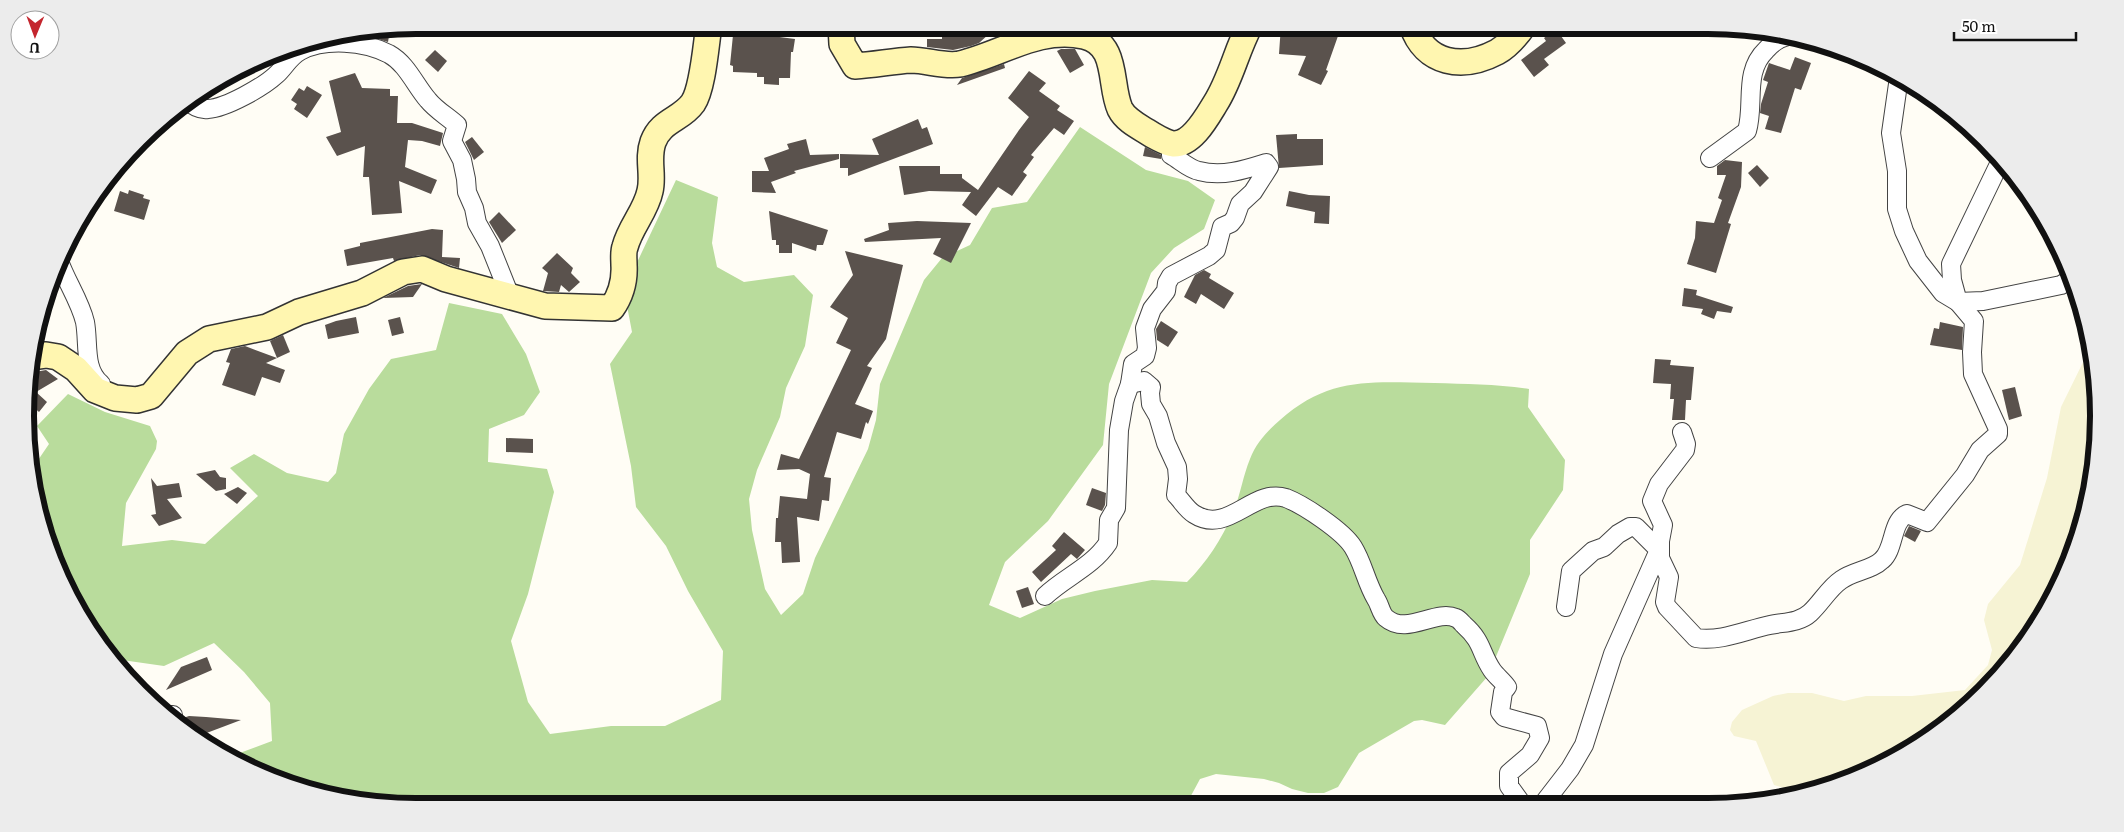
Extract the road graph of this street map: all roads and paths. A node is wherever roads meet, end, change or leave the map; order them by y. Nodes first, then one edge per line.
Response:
1 (708, 34) edge
2 (841, 34) edge
3 (1051, 34) edge
4 (1051, 34) edge
5 (1245, 34) edge
6 (1415, 34) edge
7 (1516, 34) edge
8 (1778, 40) edge
9 (329, 44) edge
10 (297, 53) edge
11 (1898, 84) edge
12 (194, 105) edge
13 (1172, 144) junction
14 (1710, 158) dead end
15 (1998, 167) edge
16 (63, 270) edge
17 (2066, 283) edge
18 (510, 296) junction
19 (1958, 302) junction
20 (39, 356) edge
21 (1130, 384) junction
22 (115, 398) junction
23 (1682, 432) dead end
24 (1660, 550) junction
25 (1045, 596) dead end
26 (1566, 606) dead end
27 (1518, 798) edge
28 (1548, 798) edge

1 - 18 street
2 - 4 street
3 - 13 street
5 - 13 street
6 - 7 street
8 - 14 street
9 - 18 street
10 - 12 street
11 - 19 street
13 - 21 street
15 - 19 street
16 - 22 street
17 - 19 street
18 - 22 street
19 - 24 street
20 - 22 street
21 - 25 street
21 - 27 street
23 - 24 street
24 - 26 street
24 - 28 street

